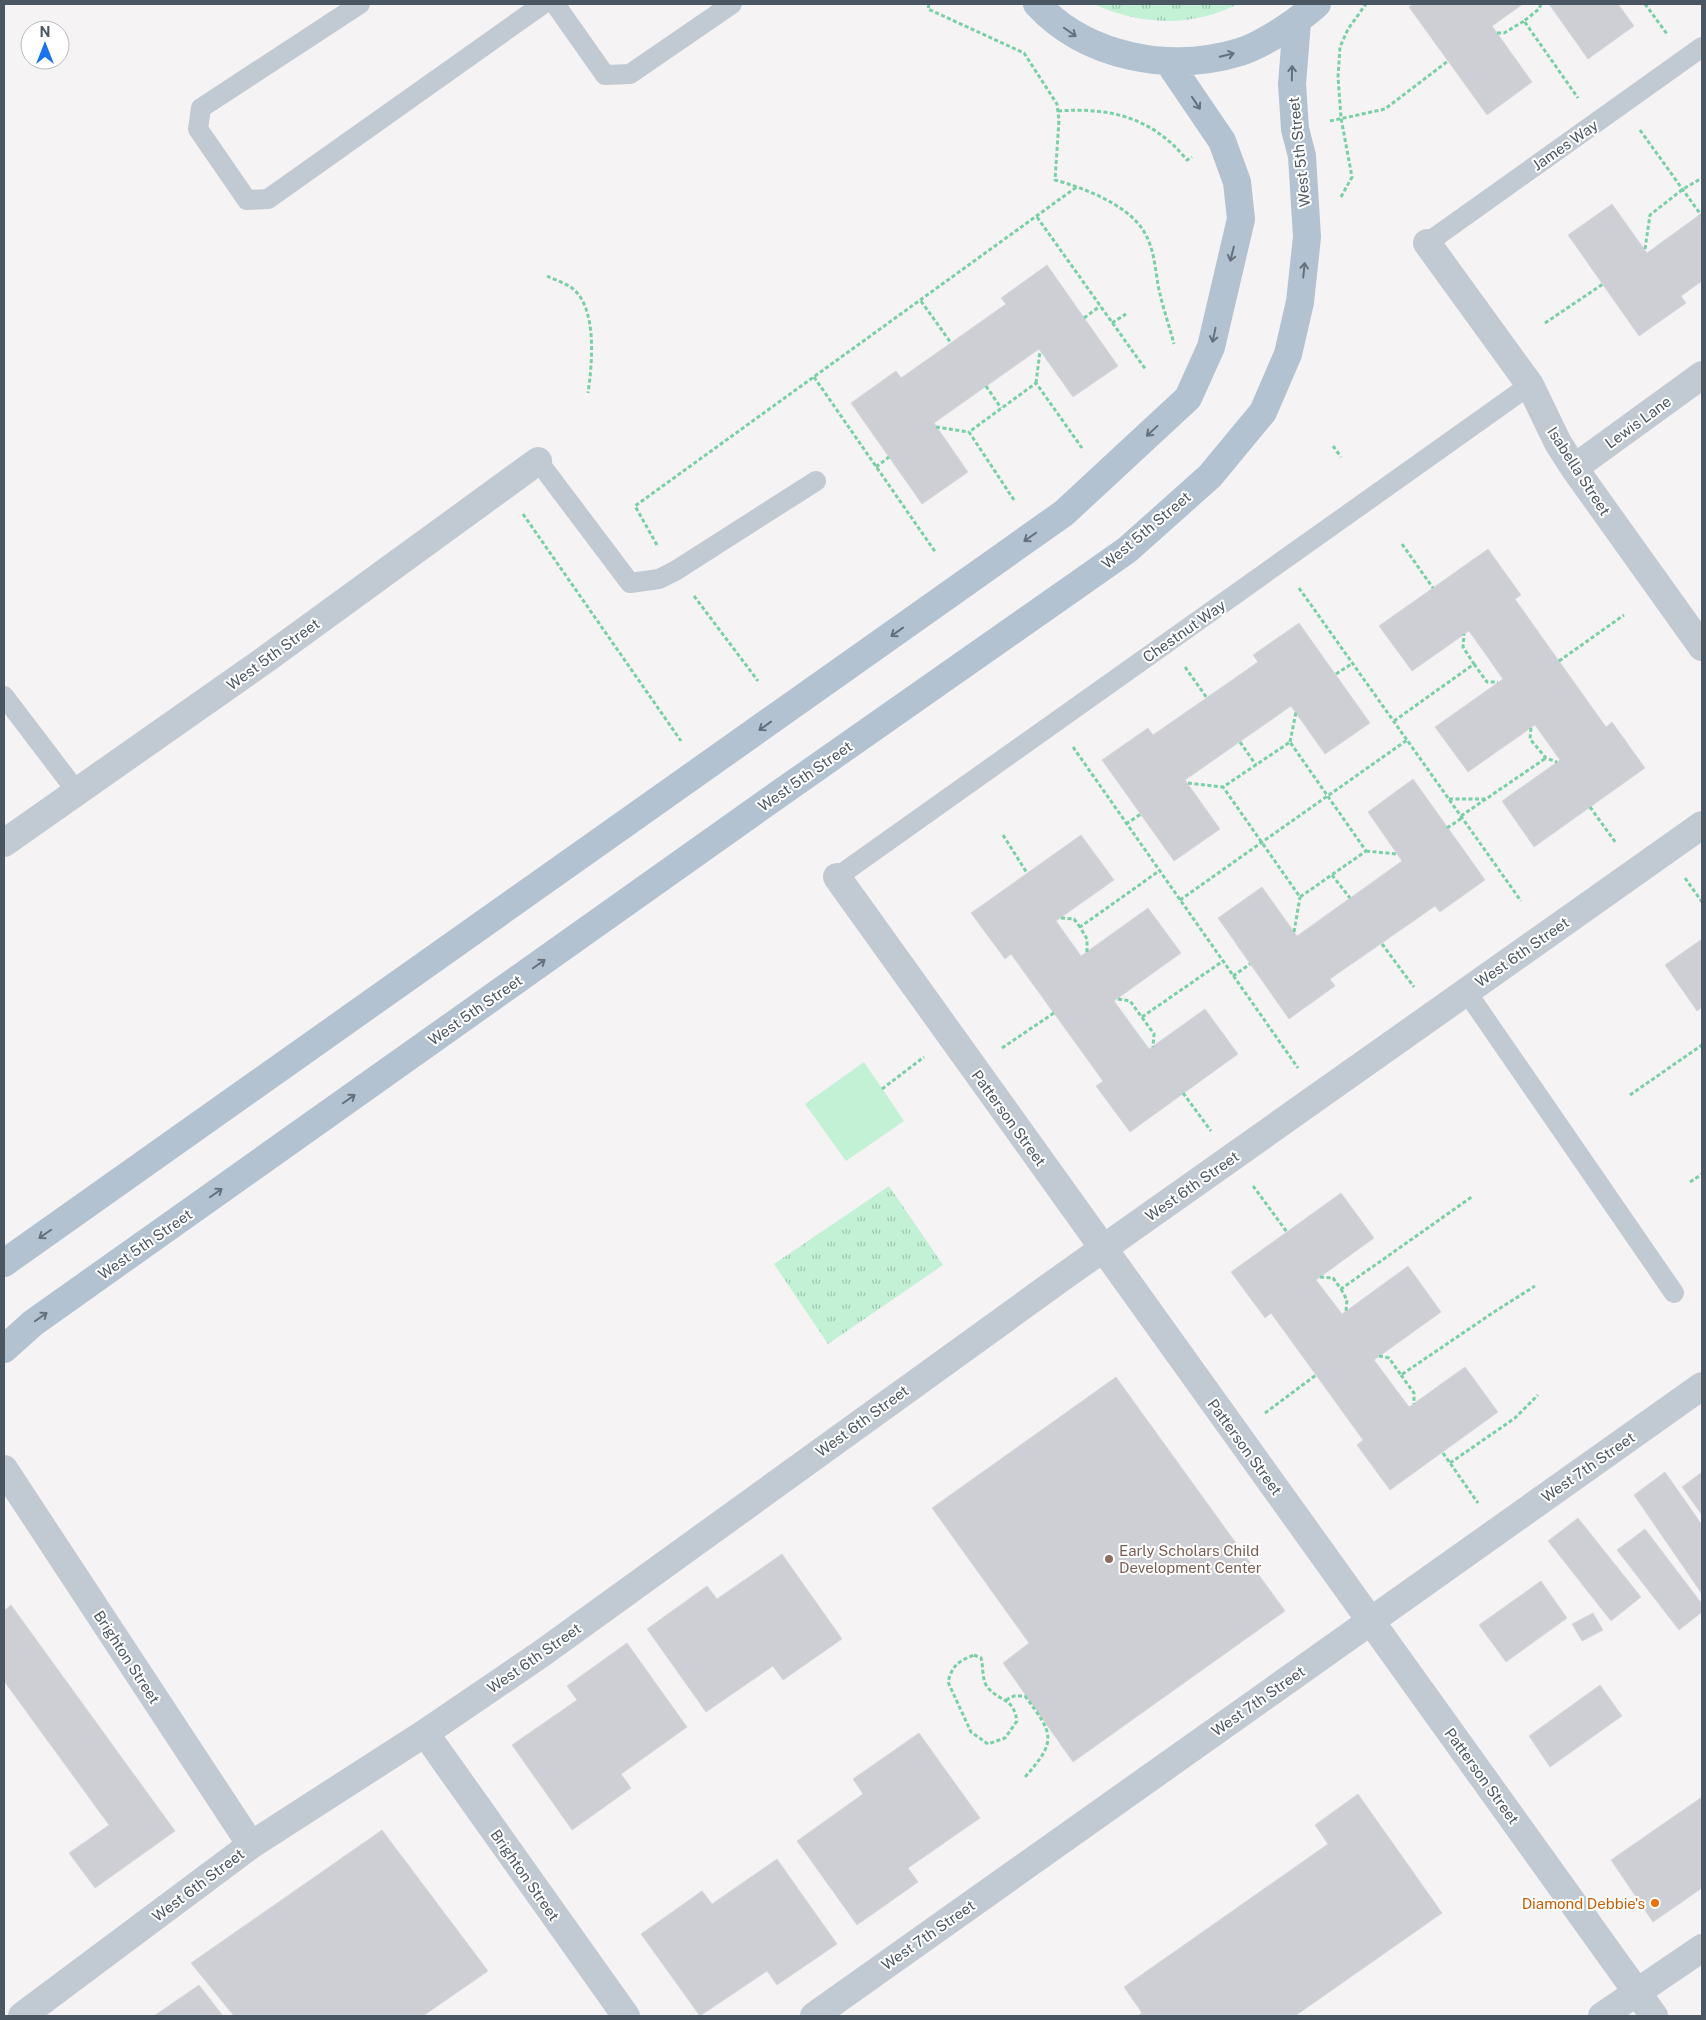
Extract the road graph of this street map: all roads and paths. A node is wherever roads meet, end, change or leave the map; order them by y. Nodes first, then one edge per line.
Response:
1 (360, 4) edge
2 (543, 4) edge
3 (555, 4) edge
4 (732, 4) edge
5 (929, 4) edge
6 (1037, 4) edge
7 (1317, 4) edge
8 (1366, 4) edge
9 (1541, 4) edge
10 (1645, 4) edge
11 (1524, 21) junction
12 (1297, 22) junction
13 (1497, 33) dead end
14 (1672, 41) dead end
15 (1702, 47) edge
16 (1448, 60) dead end
17 (1169, 62) junction
18 (1584, 106) dead end
19 (1058, 111) junction
20 (1341, 118) junction
21 (1647, 139) dead end
22 (1194, 156) dead end
23 (1352, 178) dead end
24 (1702, 178) edge
25 (1078, 186) junction
26 (1683, 189) junction
27 (1700, 215) dead end
28 (1037, 217) junction
29 (1427, 243) joint
30 (1645, 249) dead end
31 (547, 276) dead end
32 (1603, 284) dead end
33 (921, 301) junction
34 (1163, 303) dead end
35 (1100, 306) junction
36 (1126, 314) dead end
37 (1084, 318) dead end
38 (1112, 323) junction
39 (1545, 323) dead end
40 (951, 343) dead end
41 (1040, 351) dead end
42 (1146, 370) dead end
43 (1702, 375) edge
44 (814, 378) junction
45 (1036, 384) junction
46 (1530, 385) junction
47 (986, 386) dead end
48 (588, 393) dead end
49 (1002, 408) junction
50 (936, 427) dead end
51 (969, 432) junction
52 (1333, 446) dead end
53 (1083, 449) dead end
54 (1341, 456) dead end
55 (889, 457) dead end
56 (538, 460) joint
57 (876, 467) junction
58 (1574, 468) junction
59 (816, 481) dead end
60 (504, 487) junction
61 (1014, 500) dead end
62 (1402, 544) dead end
63 (661, 552) dead end
64 (936, 553) dead end
65 (1433, 588) dead end
66 (693, 595) dead end
67 (1313, 608) dead end
68 (1624, 615) dead end
69 (1464, 634) dead end
70 (1702, 647) edge
71 (1559, 661) dead end
72 (1353, 663) junction
73 (1474, 664) junction
74 (1336, 674) dead end
75 (1193, 678) dead end
76 (758, 681) dead end
77 (1498, 682) dead end
78 (4, 696) edge
79 (1206, 698) dead end
80 (1296, 712) dead end
81 (1394, 721) junction
82 (1531, 728) dead end
83 (1408, 740) junction
84 (1240, 742) dead end
85 (1290, 742) junction
86 (682, 744) dead end
87 (1072, 746) dead end
88 (1546, 758) junction
89 (1557, 762) dead end
90 (1256, 766) junction
91 (1188, 783) dead end
92 (1223, 787) junction
93 (77, 792) junction
94 (1328, 796) junction
95 (1449, 799) junction
96 (1486, 799) junction
97 (1590, 807) dead end
98 (1141, 814) dead end
99 (1462, 817) junction
100 (1126, 824) junction
101 (1702, 825) edge
102 (1447, 828) dead end
103 (1003, 835) dead end
104 (1262, 842) junction
105 (4, 843) edge
106 (1619, 847) dead end
107 (1366, 850) junction
108 (1397, 854) dead end
109 (1159, 871) junction
110 (1027, 873) dead end
111 (1681, 873) dead end
112 (1332, 875) junction
113 (837, 877) joint
114 (1300, 897) junction
115 (1350, 898) dead end
116 (1180, 900) junction
117 (1521, 901) dead end
118 (1702, 902) edge
119 (1060, 918) dead end
120 (1080, 927) junction
121 (1294, 932) dead end
122 (1382, 944) dead end
123 (1088, 952) dead end
124 (1223, 961) junction
125 (1250, 964) dead end
126 (1234, 976) junction
127 (1417, 991) dead end
128 (1466, 991) junction
129 (1118, 999) dead end
130 (1054, 1013) dead end
131 (1142, 1017) junction
132 (1702, 1045) edge
133 (1153, 1046) dead end
134 (1002, 1048) dead end
135 (926, 1056) dead end
136 (1301, 1072) dead end
137 (882, 1089) dead end
138 (1183, 1093) dead end
139 (1630, 1095) dead end
140 (1214, 1134) dead end
141 (1702, 1174) edge
142 (1248, 1179) dead end
143 (1690, 1182) dead end
144 (1473, 1196) dead end
145 (1287, 1232) dead end
146 (1103, 1249) junction
147 (4, 1263) edge
148 (1320, 1277) dead end
149 (1535, 1286) dead end
150 (1341, 1289) junction
151 (1674, 1293) dead end
152 (1346, 1311) dead end
153 (4, 1349) edge
154 (1380, 1356) dead end
155 (1316, 1375) dead end
156 (1401, 1375) junction
157 (1702, 1386) edge
158 (1538, 1395) dead end
159 (1414, 1404) dead end
160 (1268, 1411) dead end
161 (1443, 1452) dead end
162 (1450, 1463) junction
163 (4, 1469) edge
164 (1479, 1504) dead end
165 (1370, 1621) junction
166 (1006, 1700) junction
167 (425, 1733) junction
168 (1025, 1777) dead end
169 (251, 1844) junction
170 (1702, 1948) edge
171 (1636, 1991) junction
172 (22, 2016) edge
173 (626, 2016) edge
174 (814, 2016) edge
175 (1602, 2016) edge
176 (1654, 2016) edge

1 - 2 lane
3 - 4 lane
5 - 19 path
6 -> 17 main road
7 - 12 main road
8 - 20 path
9 - 11 path
10 - 14 path
11 - 13 path
11 - 18 path
17 -> 12 main road
153 -> 12 main road, West 5th Street
15 - 29 lane, James Way
16 - 20 path
17 -> 147 main road
19 - 22 path
19 - 25 path
20 - 23 path
21 - 26 path
24 - 26 path
25 - 28 path
25 - 34 path
26 - 27 path
26 - 30 path
28 - 33 path
28 - 35 path
29 - 46 street, Isabella Street
31 - 48 path
32 - 39 path
33 - 40 path
33 - 44 path
35 - 37 path
35 - 38 path
36 - 38 path
38 - 42 path
41 - 45 path
43 - 58 street, Lewis Lane
44 - 57 path
44 - 63 path
45 - 49 path
45 - 53 path
46 - 58 street, Isabella Street
46 - 113 lane, Chestnut Way
47 - 49 path
49 - 51 path
50 - 51 path
51 - 61 path
52 - 54 path
55 - 57 path
56 - 59 lane
56 - 60 street, West 5th Street
57 - 64 path
58 - 70 street, Isabella Street
60 - 86 path
60 - 93 street, West 5th Street
62 - 65 path
66 - 76 path
67 - 72 path
68 - 71 path
69 - 73 path
72 - 74 path
72 - 81 path
73 - 77 path
73 - 81 path
75 - 79 path
78 - 93 lane
80 - 85 path
81 - 83 path
82 - 88 path
83 - 94 path
83 - 95 path
84 - 90 path
85 - 90 path
85 - 94 path
87 - 100 path
88 - 89 path
88 - 96 path
90 - 92 path
91 - 92 path
92 - 104 path
93 - 105 street, West 5th Street
94 - 104 path
94 - 107 path
95 - 96 path
95 - 99 path
96 - 99 path
97 - 106 path
98 - 100 path
99 - 102 path
99 - 117 path
100 - 109 path
101 - 128 street, West 6th Street
103 - 110 path
104 - 114 path
104 - 116 path
107 - 108 path
107 - 112 path
109 - 116 path
109 - 120 path
111 - 118 path
112 - 114 path
112 - 115 path
113 - 146 street, Patterson Street
114 - 121 path
116 - 124 path
119 - 120 path
120 - 123 path
122 - 127 path
124 - 126 path
124 - 131 path
125 - 126 path
126 - 136 path
128 - 146 street, West 6th Street
128 - 151 lane
129 - 131 path
130 - 134 path
131 - 133 path
132 - 139 path
135 - 137 path
138 - 140 path
141 - 143 path
142 - 145 path
144 - 150 path
146 - 165 street, Patterson Street
146 - 167 street, West 6th Street
148 - 150 path
149 - 156 path
150 - 152 path
154 - 156 path
155 - 160 path
156 - 159 path
157 - 165 street, West 7th Street
158 - 162 path
161 - 162 path
162 - 164 path
163 - 169 street, Brighton Street
165 - 171 street, Patterson Street
165 - 174 street, West 7th Street
166 - 166 path
166 - 168 path
167 - 169 street, West 6th Street
167 - 173 street, Brighton Street
169 - 172 street, West 6th Street
170 - 171 street
171 - 175 street
171 - 176 street, Patterson Street

